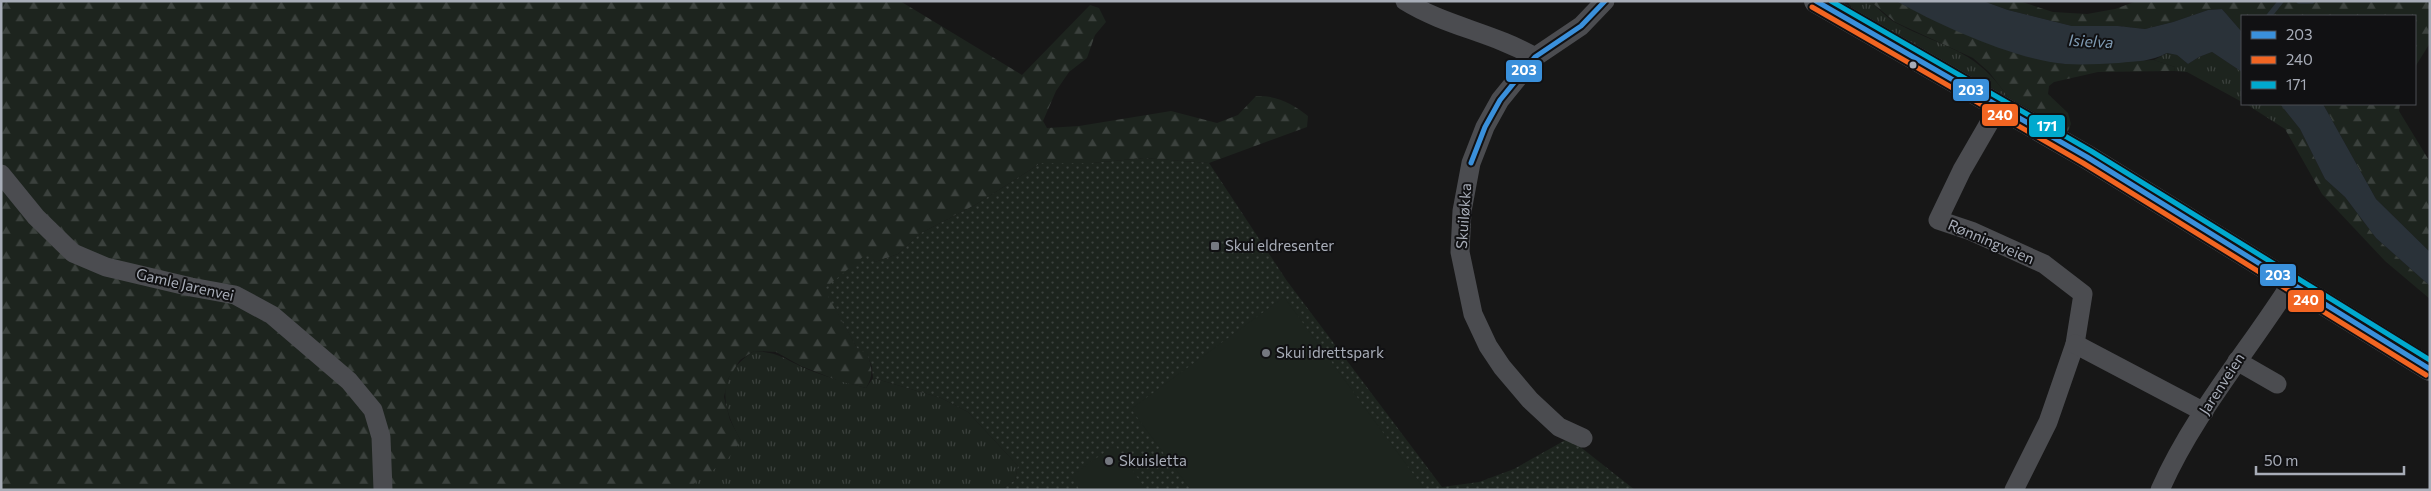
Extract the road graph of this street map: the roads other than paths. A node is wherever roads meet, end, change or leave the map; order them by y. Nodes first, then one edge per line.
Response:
1 (1405, 1) edge
2 (1605, 1) edge
3 (1816, 1) edge
4 (1535, 57) junction
5 (1999, 106) junction
6 (1, 174) edge
7 (2292, 282) junction
8 (2075, 344) junction
9 (2237, 361) junction
10 (2430, 369) edge
11 (2277, 384) dead end
12 (2204, 412) junction
13 (1583, 438) dead end
14 (382, 490) edge
15 (2014, 490) edge
16 (2160, 490) edge

1 - 4 street
2 - 4 street, Skuiløkka
3 - 5 main road
4 - 13 street, Skuiløkka
5 - 7 main road
5 - 8 street, Rønningveien
6 - 14 street, Gamle Jarenvei
7 - 9 street, Jarenveien
7 - 10 main road
8 - 12 street
8 - 15 street, Rønningveien
9 - 11 street
9 - 12 street, Jarenveien
12 - 16 street, Jarenveien

